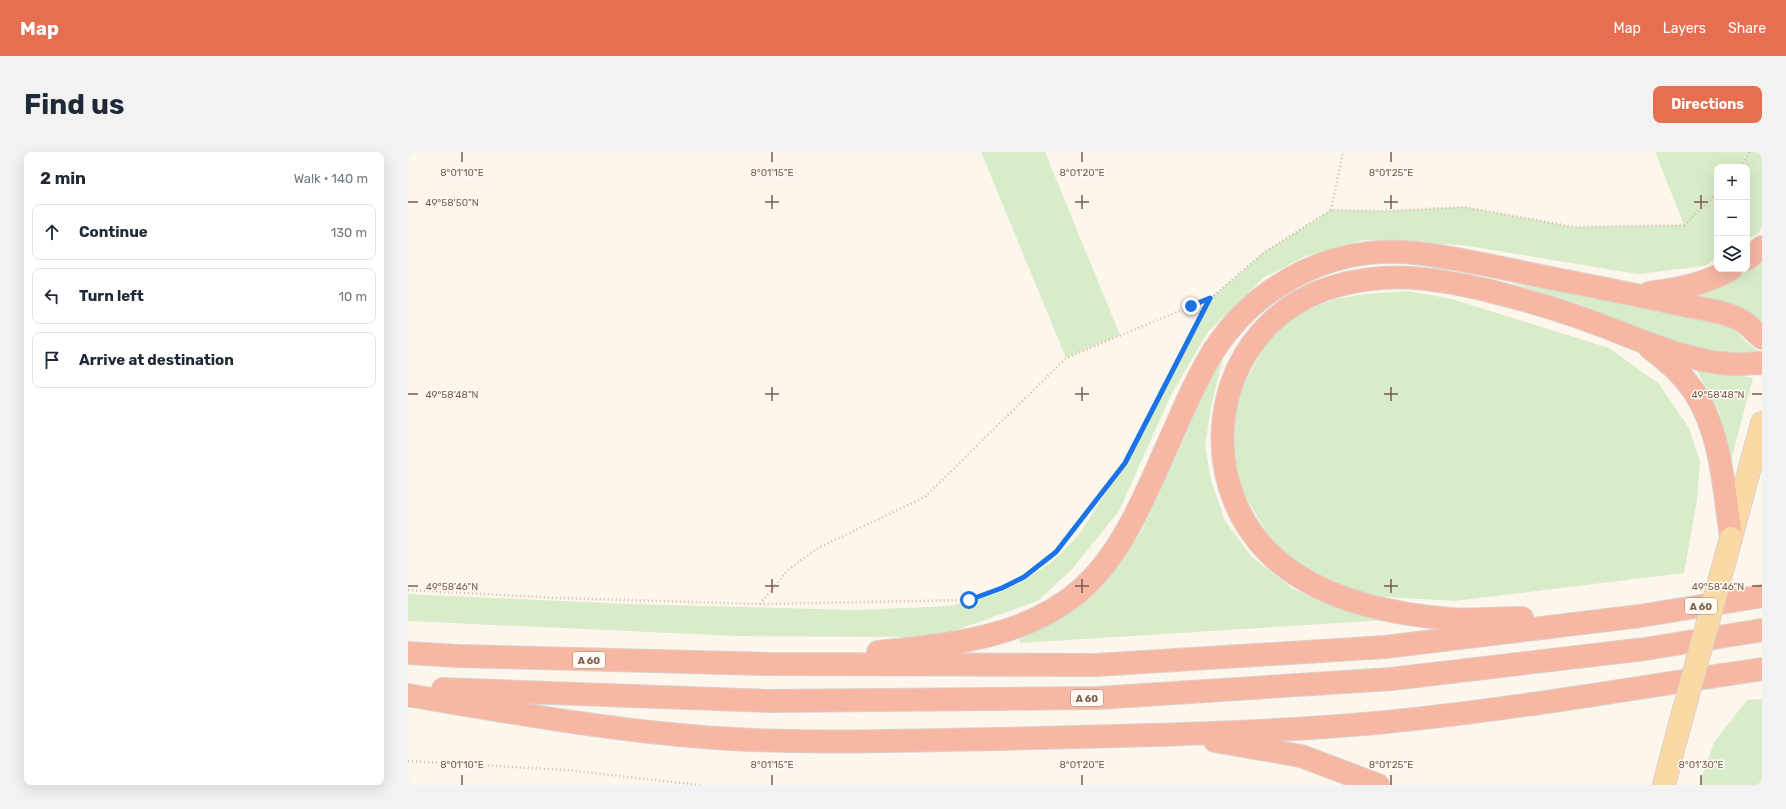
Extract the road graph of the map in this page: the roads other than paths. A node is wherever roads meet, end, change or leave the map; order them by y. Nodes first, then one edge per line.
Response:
1 (1762, 247) edge
2 (1750, 257) edge
3 (1725, 272) edge
4 (1639, 295) junction
5 (1762, 338) edge
6 (1641, 341) junction
7 (1762, 363) edge
8 (1762, 423) edge
9 (1731, 538) junction
10 (1762, 596) edge
11 (1640, 616) junction
12 (1762, 630) edge
13 (408, 653) edge
14 (770, 664) junction
15 (1762, 669) edge
16 (408, 688) edge
17 (408, 695) edge
18 (1179, 735) junction
19 (1378, 785) edge
20 (1664, 785) edge

1 - 2 highway
3 - 4 highway
4 - 5 highway
4 - 14 highway
6 - 7 highway
6 - 9 highway
6 - 11 highway
8 - 9 main road
9 - 20 main road, bridge
10 - 11 highway, A 60
11 - 14 highway, A 60
12 - 16 highway, A 60
13 - 14 highway, A 60
15 - 18 highway
17 - 18 highway
18 - 19 highway

